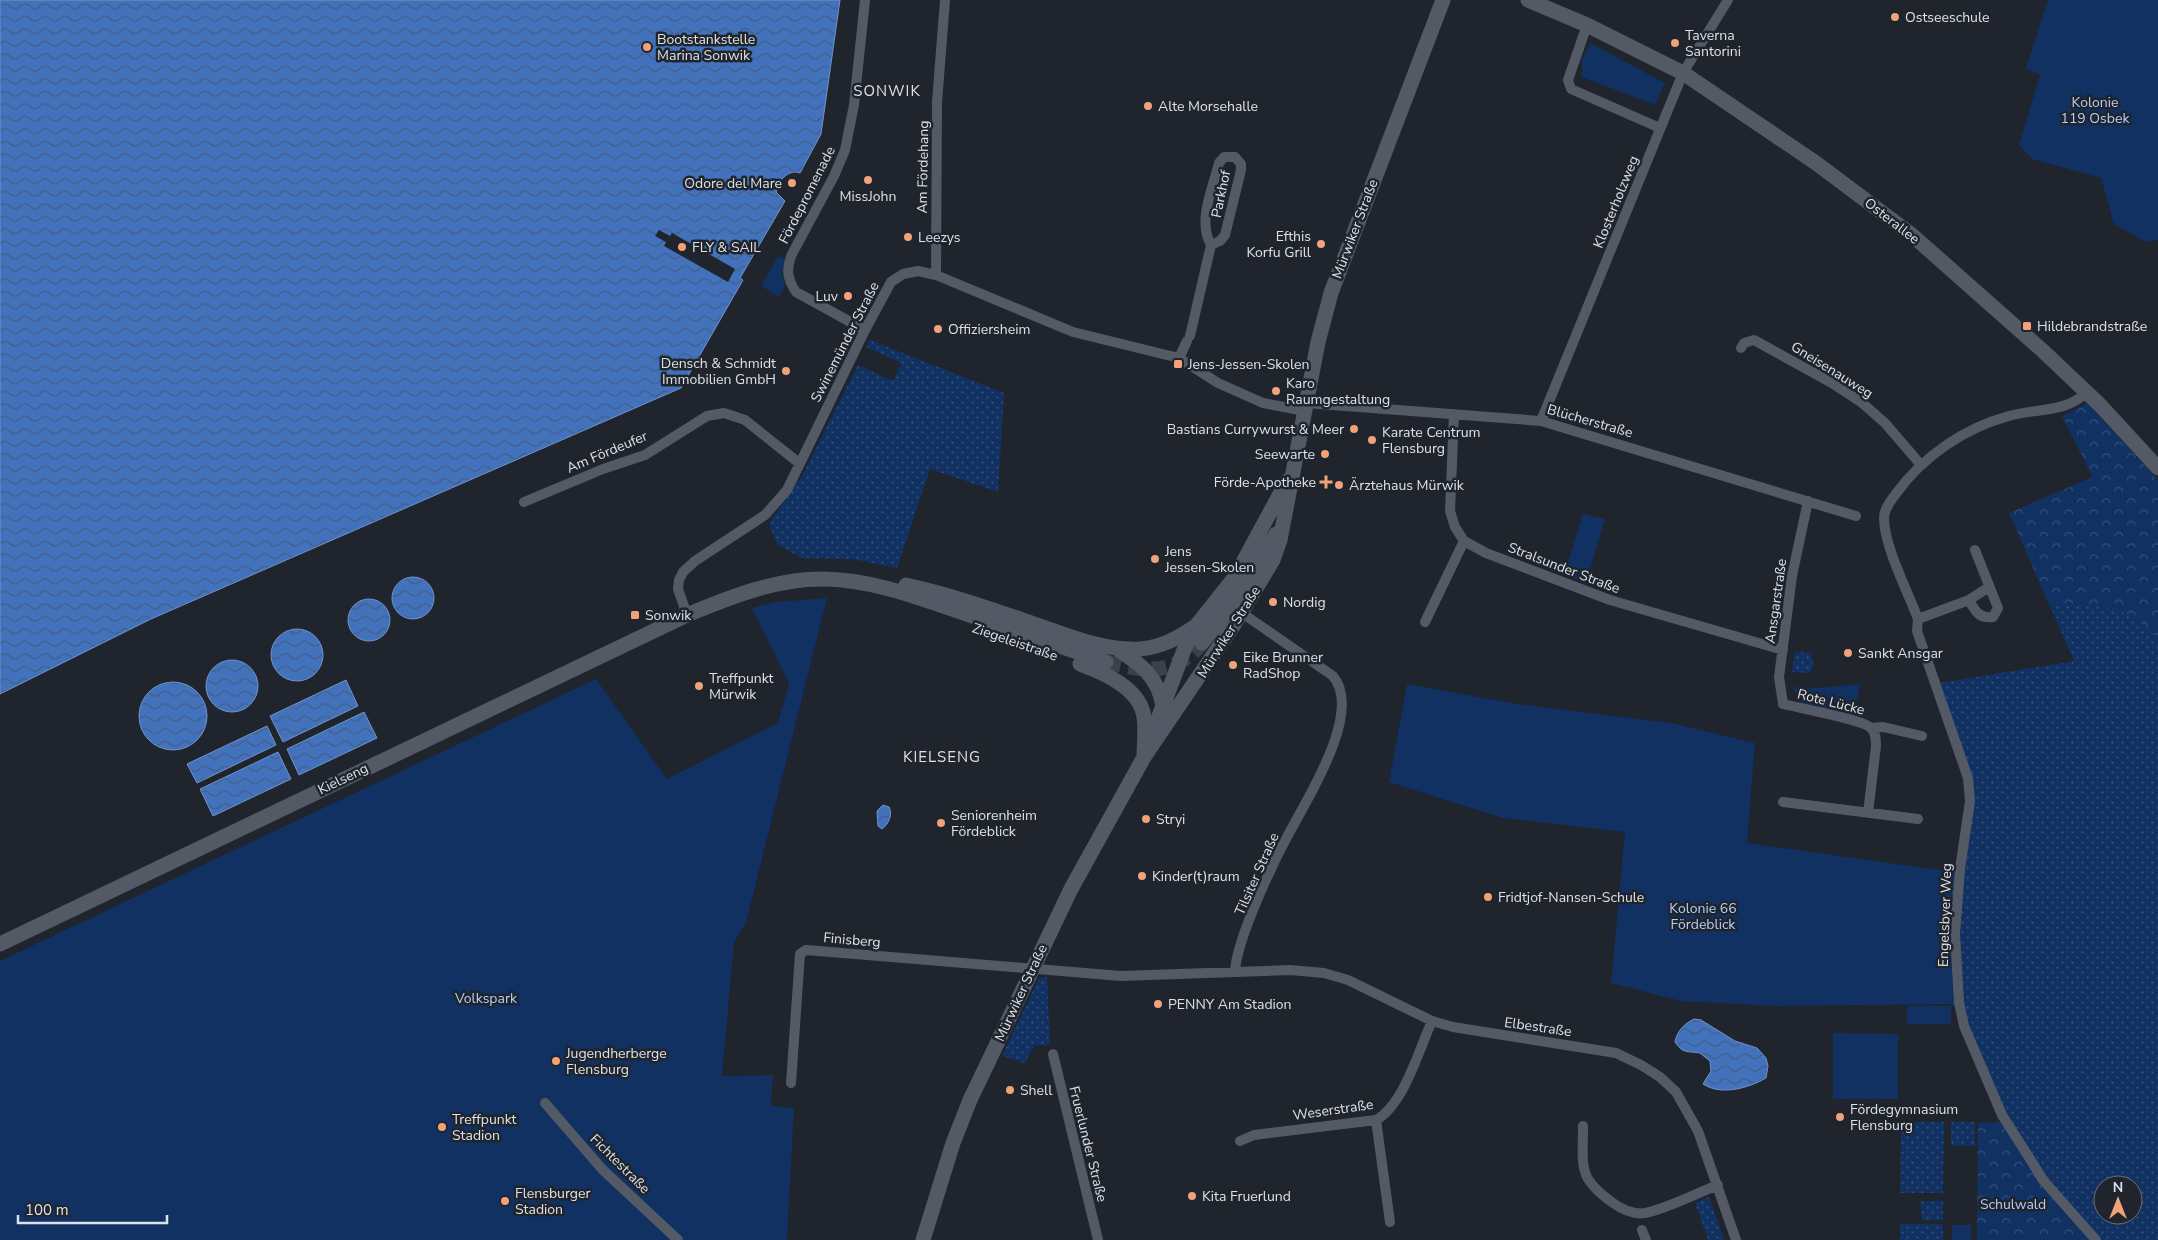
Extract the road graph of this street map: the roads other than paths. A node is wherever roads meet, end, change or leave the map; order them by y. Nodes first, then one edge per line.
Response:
1 (865, 0) edge
2 (945, 0) edge
3 (1443, 0) edge
4 (1528, 0) edge
5 (1728, 0) edge
6 (1587, 25) junction
7 (1683, 74) junction
8 (1660, 128) junction
9 (1210, 244) junction
10 (936, 275) junction
11 (865, 330) junction
12 (1742, 348) dead end
13 (1180, 358) junction
14 (2087, 392) junction
15 (1305, 407) junction
16 (1454, 414) junction
17 (1541, 420) junction
18 (800, 464) junction
19 (1920, 465) junction
20 (1294, 466) junction
21 (2158, 468) edge
22 (1808, 501) junction
23 (524, 502) dead end
24 (1856, 516) dead end
25 (1284, 520) junction
26 (1464, 540) junction
27 (1975, 550) dead end
28 (830, 579) junction
29 (1989, 587) junction
30 (1969, 600) junction
31 (1242, 613) junction
32 (687, 615) junction
33 (1918, 619) junction
34 (1425, 622) dead end
35 (1196, 626) junction
36 (1202, 644) tunnel mouth
37 (1116, 648) junction
38 (1783, 650) junction
39 (1106, 662) tunnel mouth
40 (1783, 704) joint
41 (1163, 706) junction
42 (1871, 728) junction
43 (1922, 736) dead end
44 (1153, 743) junction
45 (1144, 757) junction
46 (1783, 802) dead end
47 (1868, 813) junction
48 (1918, 819) dead end
49 (0, 944) edge
50 (1032, 969) junction
51 (1235, 971) junction
52 (1432, 1021) junction
53 (1053, 1054) dead end
54 (791, 1083) dead end
55 (545, 1103) dead end
56 (1376, 1120) junction
57 (1583, 1126) dead end
58 (1240, 1141) dead end
59 (1718, 1185) junction
60 (1390, 1222) dead end
61 (1642, 1230) dead end
62 (678, 1240) edge
63 (923, 1240) edge
64 (1098, 1240) edge
65 (1646, 1240) edge
66 (1736, 1240) edge
67 (2096, 1240) edge

1 - 11 street, Fördepromenade
2 - 10 street, Am Fördehang
3 - 15 street, Mürwiker Straße
4 - 6 street, Osterallee
5 - 7 street, Klosterholzweg
6 - 7 street, Osterallee
6 - 8 street
7 - 8 street, Klosterholzweg
7 - 14 street, Osterallee
8 - 17 street, Klosterholzweg
9 - 9 street, Parkhof
9 - 13 street, Parkhof
10 - 11 street, Swinemünder Straße
10 - 13 street, Swinemünder Straße
11 - 18 street, Swinemünder Straße
12 - 19 street, Gneisenauweg
13 - 15 street, Swinemünder Straße
14 - 19 street
14 - 21 street, Osterallee
15 - 16 street, Blücherstraße
15 - 20 street, Mürwiker Straße
16 - 17 street, Blücherstraße
16 - 26 street
17 - 22 street, Blücherstraße
18 - 23 street, Am Fördeufer
18 - 32 street, Swinemünder Straße
19 - 33 street, Engelsbyer Weg
20 - 25 street, Mürwiker Straße
20 - 35 street, Mürwiker Straße
22 - 24 street, Blücherstraße
22 - 38 street, Ansgarstraße
25 - 31 street, Mürwiker Straße
25 - 36 street
26 - 34 street
26 - 38 street, Stralsunder Straße
27 - 29 street
28 - 32 street, Ziegeleistraße
28 - 37 street, Ziegeleistraße
28 - 39 street, Ziegeleistraße
28 - 45 street, Ziegeleistraße
29 - 30 street
29 - 30 street
30 - 33 street
31 - 44 street, Mürwiker Straße
31 - 51 street, Tilsiter Straße
32 - 49 street, Kielseng
33 - 67 street, Engelsbyer Weg
35 - 37 street, Ziegeleistraße
35 - 41 street, Mürwiker Straße
37 - 41 street, Ziegeleistraße
38 - 40 street, Ansgarstraße
40 - 42 street, Rote Lücke
41 - 44 street, Ziegeleistraße
41 - 45 street, Mürwiker Straße
42 - 43 street, Rote Lücke
42 - 47 street, Rote Lücke
44 - 45 street, Mürwiker Straße
45 - 50 street, Mürwiker Straße
46 - 47 street
47 - 48 street
50 - 51 street
50 - 54 street, Finisberg
50 - 63 street, Mürwiker Straße
51 - 52 street, Elbestraße
52 - 56 street, Weserstraße
52 - 59 street, Elbestraße
53 - 64 street, Fruerlunder Straße
55 - 62 street, Fichtestraße
56 - 58 street, Weserstraße
56 - 60 street
57 - 59 street
59 - 66 street, Elbestraße
61 - 65 street

